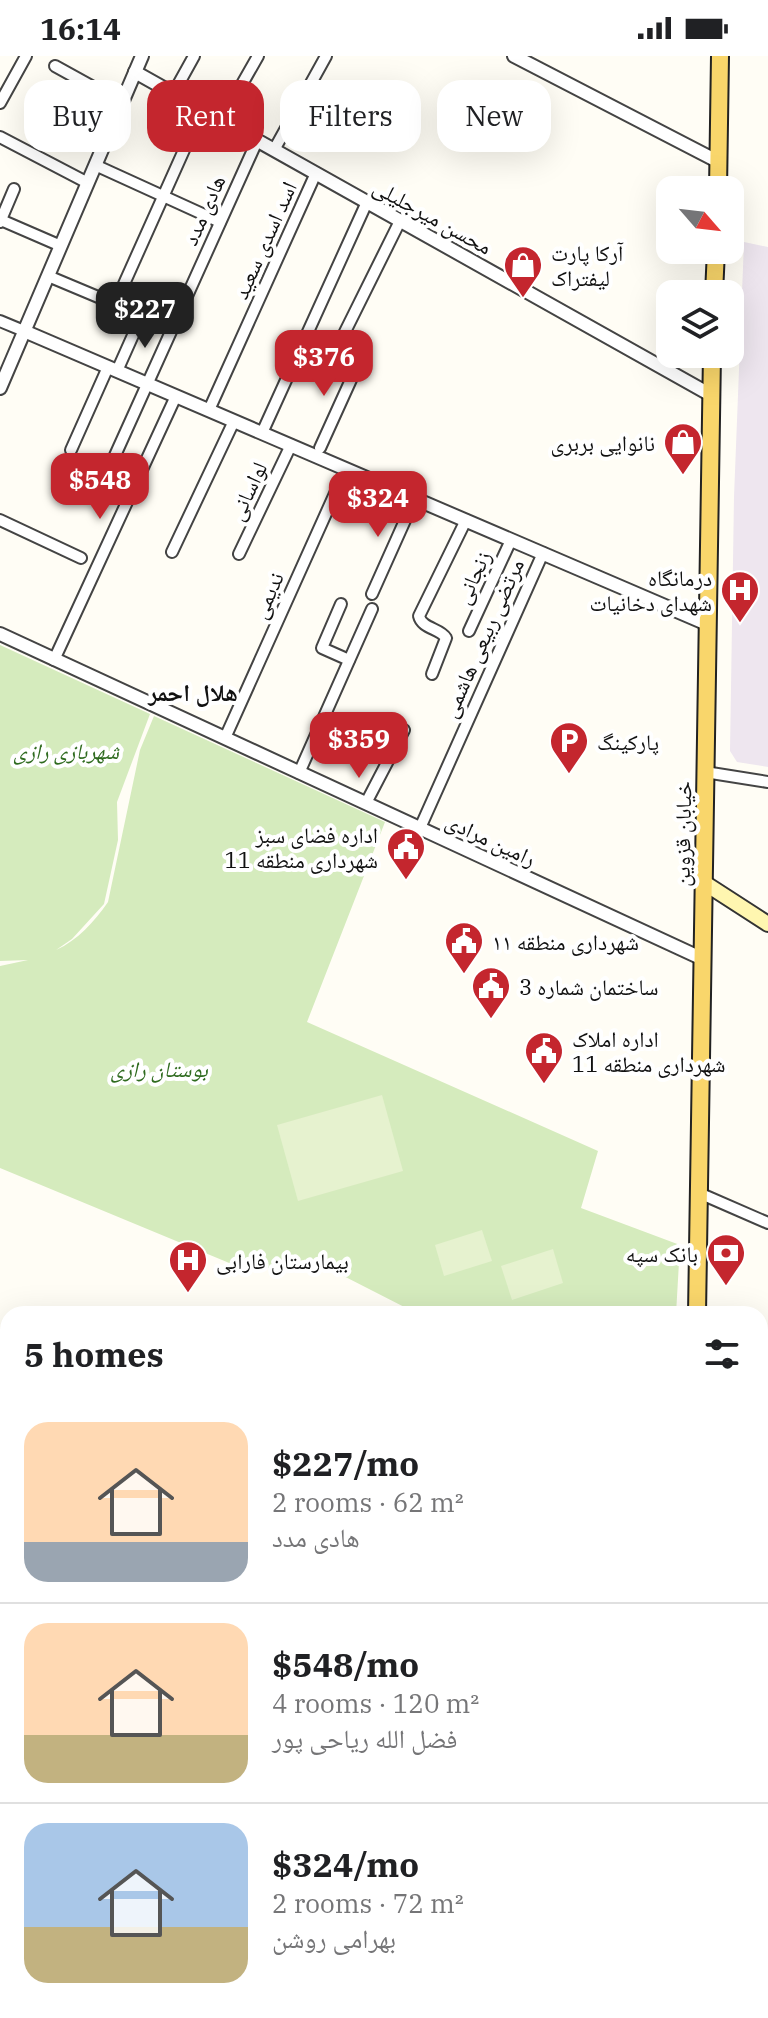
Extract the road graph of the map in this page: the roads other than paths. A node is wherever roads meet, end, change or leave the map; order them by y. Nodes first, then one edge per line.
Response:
1 (26, 56) edge
2 (142, 56) edge
3 (194, 56) edge
4 (258, 56) edge
5 (326, 56) edge
6 (514, 56) edge
7 (720, 56) edge
8 (729, 56) edge
9 (55, 66) dead end
10 (135, 72) junction
11 (80, 80) edge
12 (149, 80) edge
13 (181, 80) edge
14 (244, 80) edge
15 (131, 82) edge
16 (0, 103) edge
17 (719, 122) junction
18 (0, 137) edge
19 (264, 145) edge
20 (274, 150) junction
21 (101, 152) edge
22 (184, 152) edge
23 (252, 152) edge
24 (719, 162) junction
25 (95, 165) junction
26 (316, 173) junction
27 (718, 176) edge
28 (88, 183) junction
29 (14, 189) dead end
30 (164, 197) junction
31 (367, 202) junction
32 (0, 221) edge
33 (400, 221) junction
34 (220, 222) junction
35 (61, 246) junction
36 (48, 276) junction
37 (115, 304) junction
38 (142, 315) junction
39 (0, 321) edge
40 (172, 328) junction
41 (24, 331) junction
42 (712, 368) edge
43 (113, 369) junction
44 (147, 384) junction
45 (0, 388) edge
46 (711, 395) junction
47 (176, 396) junction
48 (209, 410) junction
49 (234, 421) junction
50 (262, 433) junction
51 (291, 445) junction
52 (320, 448) dead end
53 (71, 450) dead end
54 (346, 469) junction
55 (108, 471) dead end
56 (415, 498) junction
57 (0, 520) edge
58 (466, 520) junction
59 (511, 540) junction
60 (172, 552) dead end
61 (543, 553) junction
62 (239, 554) dead end
63 (81, 558) dead end
64 (372, 594) dead end
65 (341, 604) dead end
66 (372, 609) dead end
67 (707, 624) junction
68 (469, 631) dead end
69 (0, 634) edge
70 (54, 660) junction
71 (349, 660) junction
72 (432, 674) dead end
73 (404, 730) dead end
74 (225, 738) junction
75 (705, 772) junction
76 (299, 773) junction
77 (768, 782) edge
78 (366, 803) junction
79 (420, 828) junction
80 (703, 882) junction
81 (768, 924) edge
82 (703, 959) junction
83 (699, 1193) junction
84 (768, 1223) edge
85 (697, 1306) edge

1 - 16 street
2 - 10 street
3 - 13 street
4 - 14 street
5 - 20 street
6 - 24 street
7 - 17 main road
8 - 17 main road
9 - 11 street
10 - 12 street, محسن میرجلیلی
10 - 15 street
17 - 24 main road
18 - 28 street
19 - 20 street, محسن میرجلیلی
20 - 26 street, محسن میرجلیلی
21 - 25 street
22 - 30 street
23 - 34 street, هادی مدد
24 - 27 main road
25 - 28 street
25 - 30 street
26 - 31 street, محسن میرجلیلی
26 - 48 street, اسد اسدی سعید
28 - 35 street
29 - 32 street
30 - 34 street
30 - 37 street
31 - 33 street, محسن میرجلیلی
31 - 50 street
32 - 35 street
33 - 46 street, محسن میرجلیلی
33 - 52 street
34 - 40 street, هادی مدد
35 - 36 street
36 - 37 street
36 - 41 street
37 - 38 street
38 - 40 street
38 - 43 street
39 - 41 street
40 - 44 street, هادی مدد
41 - 43 street
41 - 45 street
42 - 46 main road, خیابان قزوین
43 - 44 street
43 - 53 street
44 - 47 street
44 - 55 street, هادی مدد
46 - 67 main road, خیابان قزوین
47 - 48 street
47 - 70 street
48 - 49 street
49 - 50 street
49 - 60 street
50 - 51 street
51 - 54 street
51 - 62 street, لواسانی
54 - 56 street
54 - 74 street, ندیمی
56 - 58 street
56 - 64 street
57 - 63 street
58 - 59 street
58 - 72 street
59 - 61 street
59 - 68 street, زنجانی
61 - 67 street
61 - 79 street, مرتضی ربیعی هاشمی
65 - 71 street
66 - 71 street
67 - 75 main road, خیابان قزوین
69 - 70 street, رامین مرادی
70 - 74 street, رامین مرادی
71 - 76 street
73 - 78 street
74 - 76 street, رامین مرادی
75 - 77 street
75 - 80 main road, خیابان قزوین
76 - 78 street, رامین مرادی
78 - 79 street, رامین مرادی
79 - 82 street, رامین مرادی
80 - 81 main road
80 - 82 main road, خیابان قزوین
82 - 83 main road, خیابان قزوین
83 - 84 street
83 - 85 main road, خیابان قزوین

